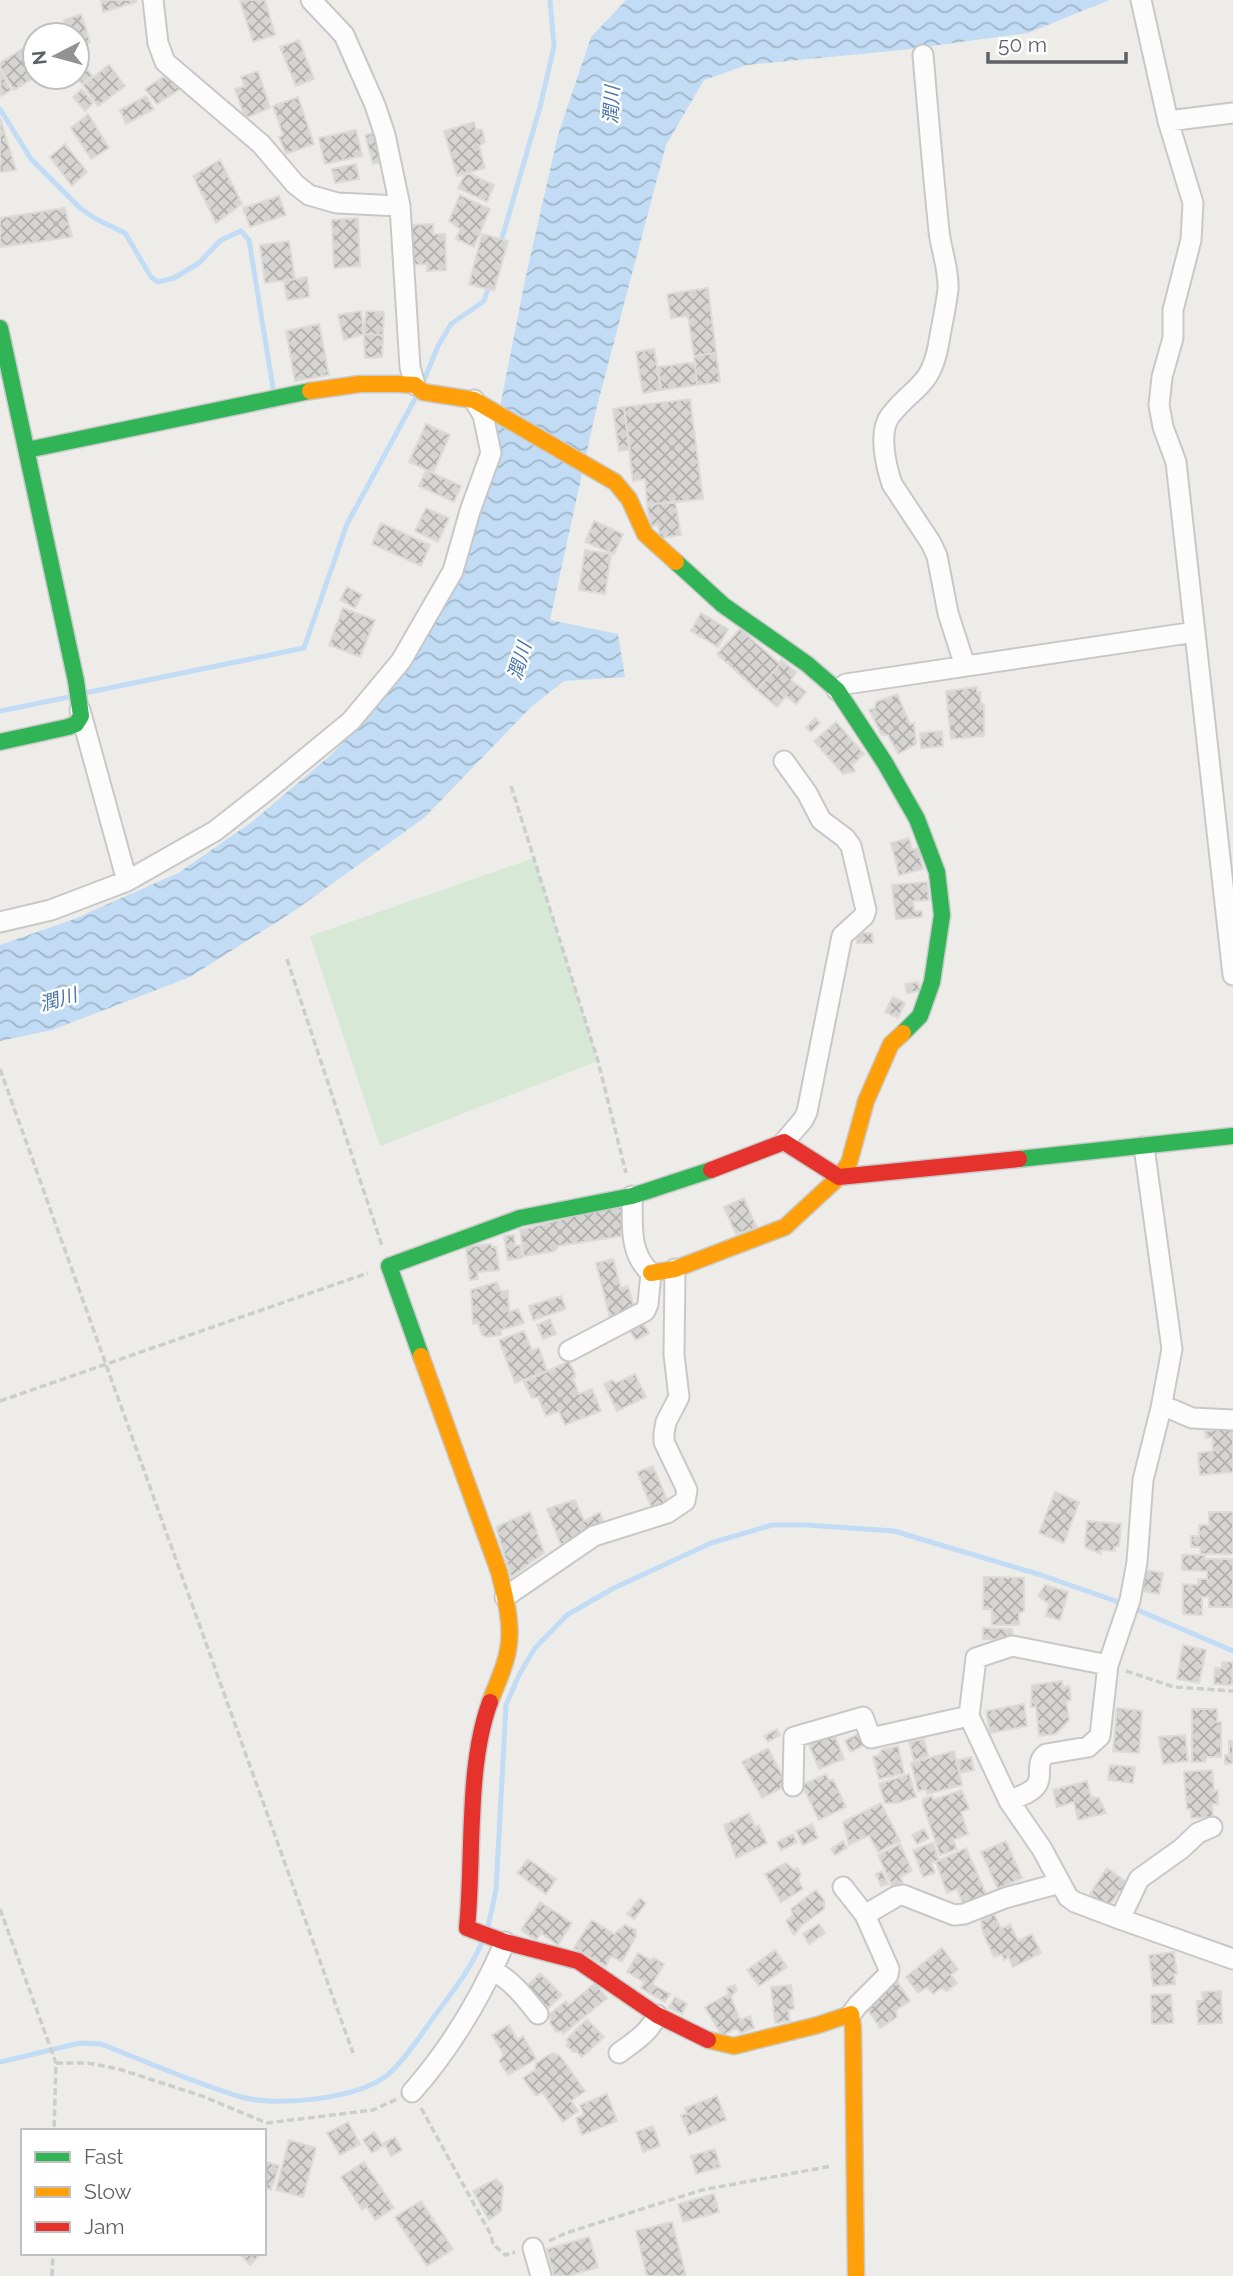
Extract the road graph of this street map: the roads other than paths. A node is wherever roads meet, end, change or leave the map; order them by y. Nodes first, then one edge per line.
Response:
1 (153, 0) edge
2 (311, 0) edge
3 (1142, 0) edge
4 (923, 55) dead end
5 (1233, 113) edge
6 (1168, 121) junction
7 (400, 206) junction
8 (0, 328) edge
9 (415, 385) junction
10 (474, 400) junction
11 (27, 450) junction
12 (1195, 632) junction
13 (965, 666) junction
14 (836, 690) junction
15 (80, 710) junction
16 (0, 742) edge
17 (784, 761) dead end
18 (127, 881) junction
19 (0, 922) edge
20 (1233, 975) edge
21 (1233, 1136) edge
22 (784, 1142) junction
23 (1144, 1147) junction
24 (839, 1177) junction
25 (632, 1196) junction
26 (675, 1269) junction
27 (651, 1273) junction
28 (569, 1351) dead end
29 (1161, 1408) junction
30 (1233, 1420) edge
31 (505, 1597) junction
32 (1108, 1665) junction
33 (969, 1716) junction
34 (793, 1786) dead end
35 (1009, 1801) junction
36 (1212, 1827) dead end
37 (1060, 1883) junction
38 (844, 1887) dead end
39 (865, 1915) junction
40 (1120, 1919) junction
41 (500, 1941) junction
42 (1233, 1959) edge
43 (493, 1971) junction
44 (538, 2014) dead end
45 (851, 2014) junction
46 (657, 2015) junction
47 (619, 2053) dead end
48 (412, 2092) road end
49 (533, 2248) road end
50 (541, 2276) edge
51 (856, 2276) edge

1 - 7 street
2 - 7 street
3 - 6 street
4 - 13 street
5 - 6 street
6 - 12 street
7 - 9 street
8 - 11 street
9 - 10 street
9 - 11 street
10 - 14 street
10 - 18 street
11 - 15 street
12 - 13 street
12 - 20 street
13 - 14 street
14 - 24 street
15 - 16 street
15 - 18 street
17 - 22 street
18 - 19 street
21 - 23 street
22 - 24 street
22 - 25 street
23 - 24 street
23 - 29 street
24 - 26 street
25 - 27 street
25 - 31 street
26 - 27 street
26 - 31 street
27 - 28 street
29 - 30 street
29 - 32 street
31 - 41 street
32 - 33 street
32 - 35 street
33 - 34 street
33 - 35 street
35 - 37 street
36 - 40 street
37 - 39 street
37 - 40 street
38 - 39 street
39 - 45 street
40 - 42 street
41 - 43 street
41 - 46 street
43 - 44 street
43 - 48 street
45 - 46 street
45 - 51 street
46 - 47 street
49 - 50 street

